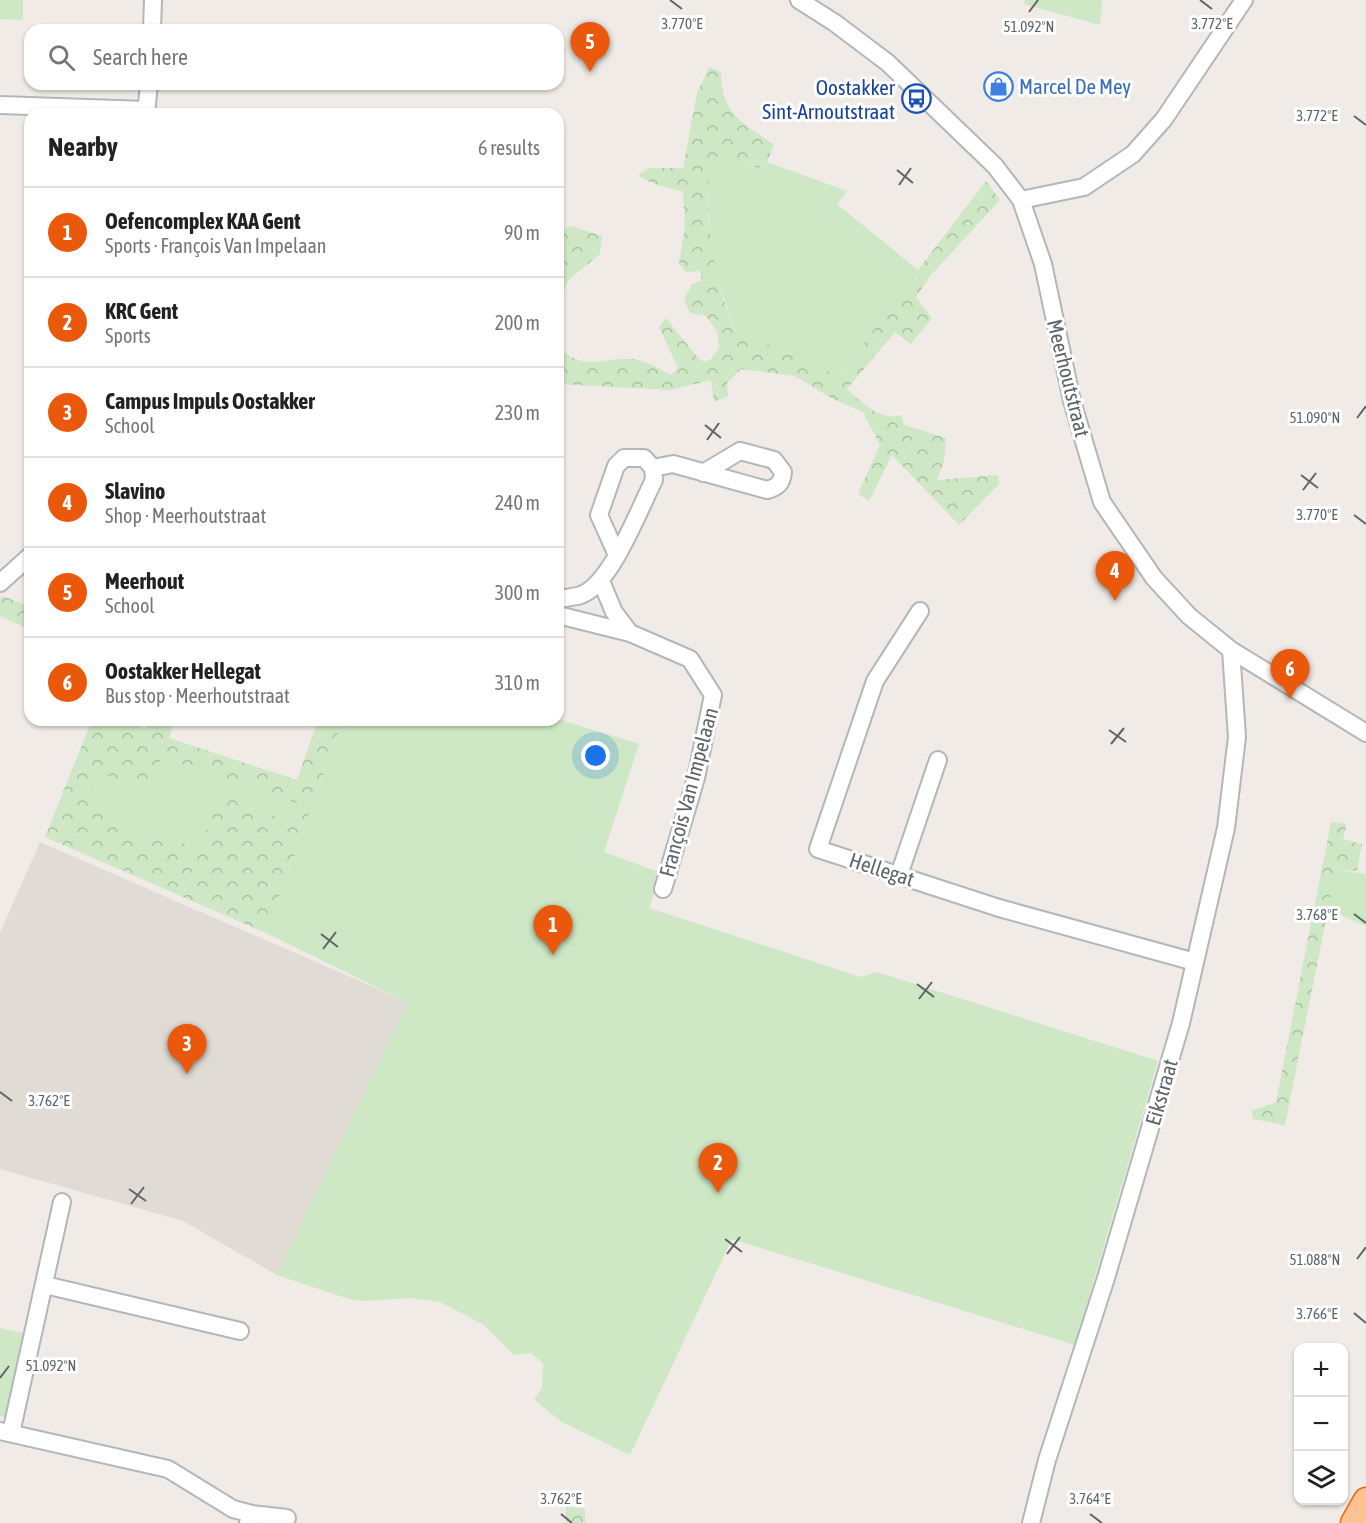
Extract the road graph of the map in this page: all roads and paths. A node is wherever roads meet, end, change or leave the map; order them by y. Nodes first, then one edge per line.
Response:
1 (153, 0) edge
2 (799, 0) edge
3 (1244, 0) edge
4 (152, 24) edge
5 (148, 90) edge
6 (0, 105) edge
7 (63, 108) edge
8 (146, 108) edge
9 (1021, 200) junction
10 (653, 468) junction
11 (703, 472) dead end
12 (616, 553) junction
13 (24, 561) edge
14 (601, 581) junction
15 (0, 583) edge
16 (564, 598) edge
17 (920, 611) dead end
18 (564, 616) edge
19 (630, 633) junction
20 (1231, 650) junction
21 (1366, 733) edge
22 (938, 760) dead end
23 (899, 875) junction
24 (663, 889) dead end
25 (1195, 962) junction
26 (62, 1202) dead end
27 (45, 1285) junction
28 (240, 1331) dead end
29 (5, 1432) edge
30 (1366, 1500) edge
31 (250, 1518) edge
32 (286, 1518) dead end
33 (1031, 1523) edge
34 (1353, 1523) edge

1 - 4 street
2 - 9 street, Meerhoutstraat
3 - 9 street
5 - 8 street
6 - 7 street
9 - 20 street, Meerhoutstraat
10 - 11 street
10 - 12 street
10 - 12 street
12 - 14 street
13 - 15 street
14 - 16 street
14 - 19 street
17 - 23 street, Hellegat
18 - 19 street, François Van Impelaan
19 - 24 street, François Van Impelaan
20 - 21 street, Meerhoutstraat
20 - 25 street, Eikstraat
22 - 23 street
23 - 25 street, Hellegat
25 - 33 street, Eikstraat
26 - 27 street
27 - 28 street
27 - 29 street
29 - 31 street
30 - 34 highway
31 - 32 street

